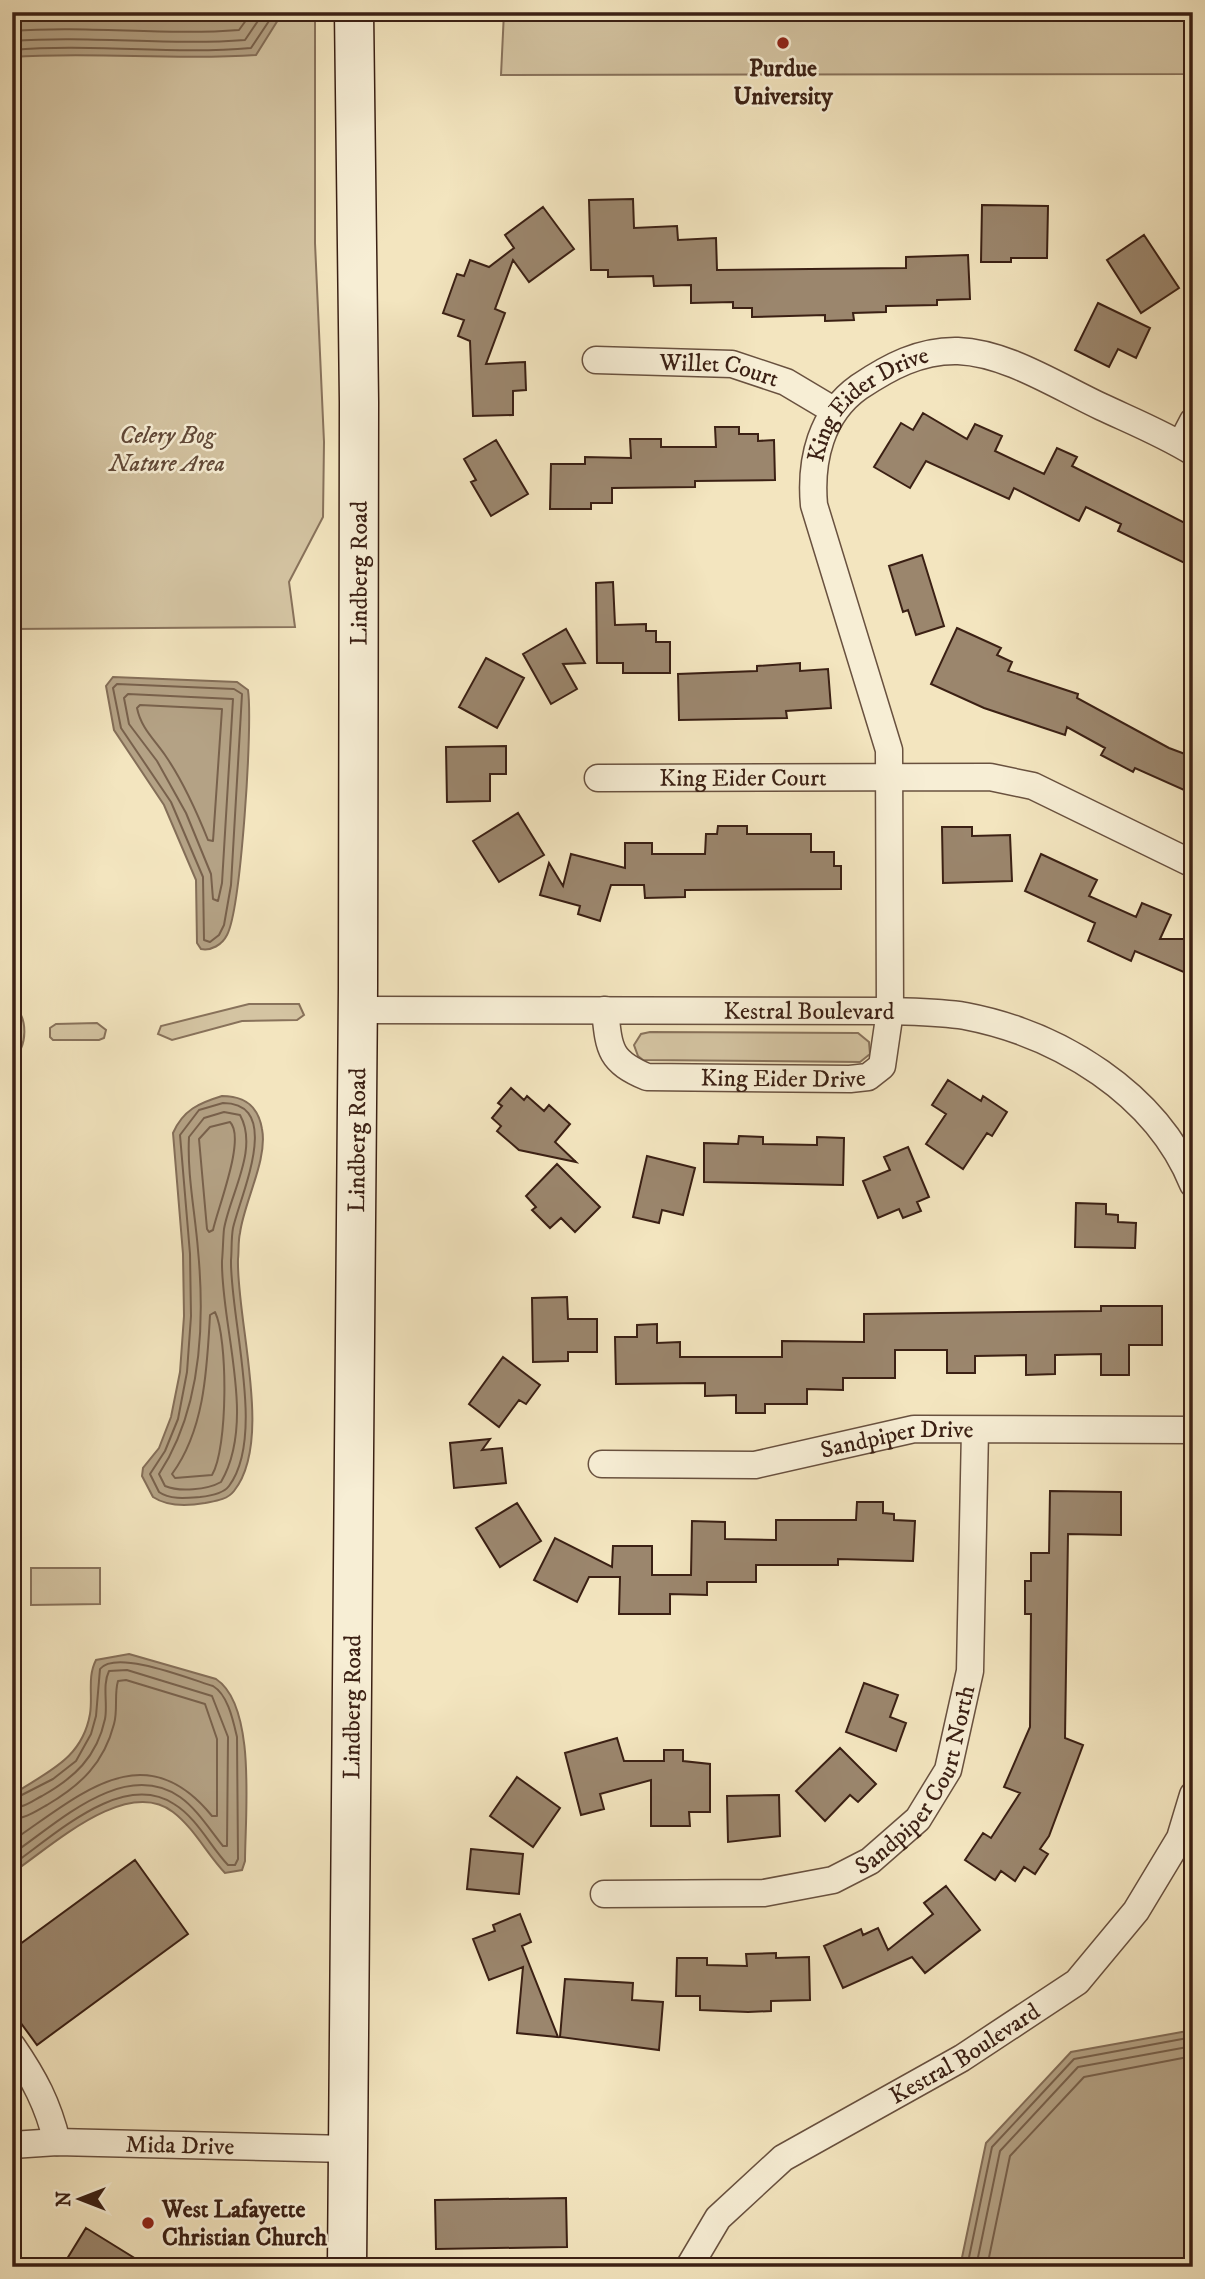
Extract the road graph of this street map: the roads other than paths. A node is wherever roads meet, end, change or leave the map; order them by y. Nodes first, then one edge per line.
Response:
1 (354, 12) edge
2 (596, 360) dead end
3 (833, 410) junction
4 (1193, 421) edge
5 (1187, 448) edge
6 (598, 778) dead end
7 (889, 778) junction
8 (1193, 864) edge
9 (357, 1010) junction
10 (605, 1010) junction
11 (890, 1011) junction
12 (1193, 1184) edge
13 (975, 1430) junction
14 (1193, 1430) edge
15 (602, 1464) dead end
16 (1193, 1795) edge
17 (604, 1894) dead end
18 (12, 2046) edge
19 (57, 2142) junction
20 (12, 2145) edge
21 (347, 2149) junction
22 (347, 2267) edge
23 (689, 2267) edge

1 - 9 main road, Lindberg Road
2 - 3 street, Willet Court
3 - 5 street, King Eider Drive
3 - 7 street, King Eider Drive
4 - 5 street
6 - 7 street, King Eider Court
7 - 8 street
7 - 11 street, King Eider Drive
9 - 10 street, Kestral Boulevard
9 - 21 main road, Lindberg Road
10 - 11 street, Kestral Boulevard
10 - 11 street, King Eider Drive
11 - 12 street, Kestral Boulevard
13 - 14 street, Sandpiper Drive
13 - 15 street, Sandpiper Drive
13 - 17 street, Sandpiper Court North
16 - 23 street, Kestral Boulevard
18 - 19 street
19 - 20 street, Mida Drive
19 - 21 street, Mida Drive
21 - 22 main road, Lindberg Road

